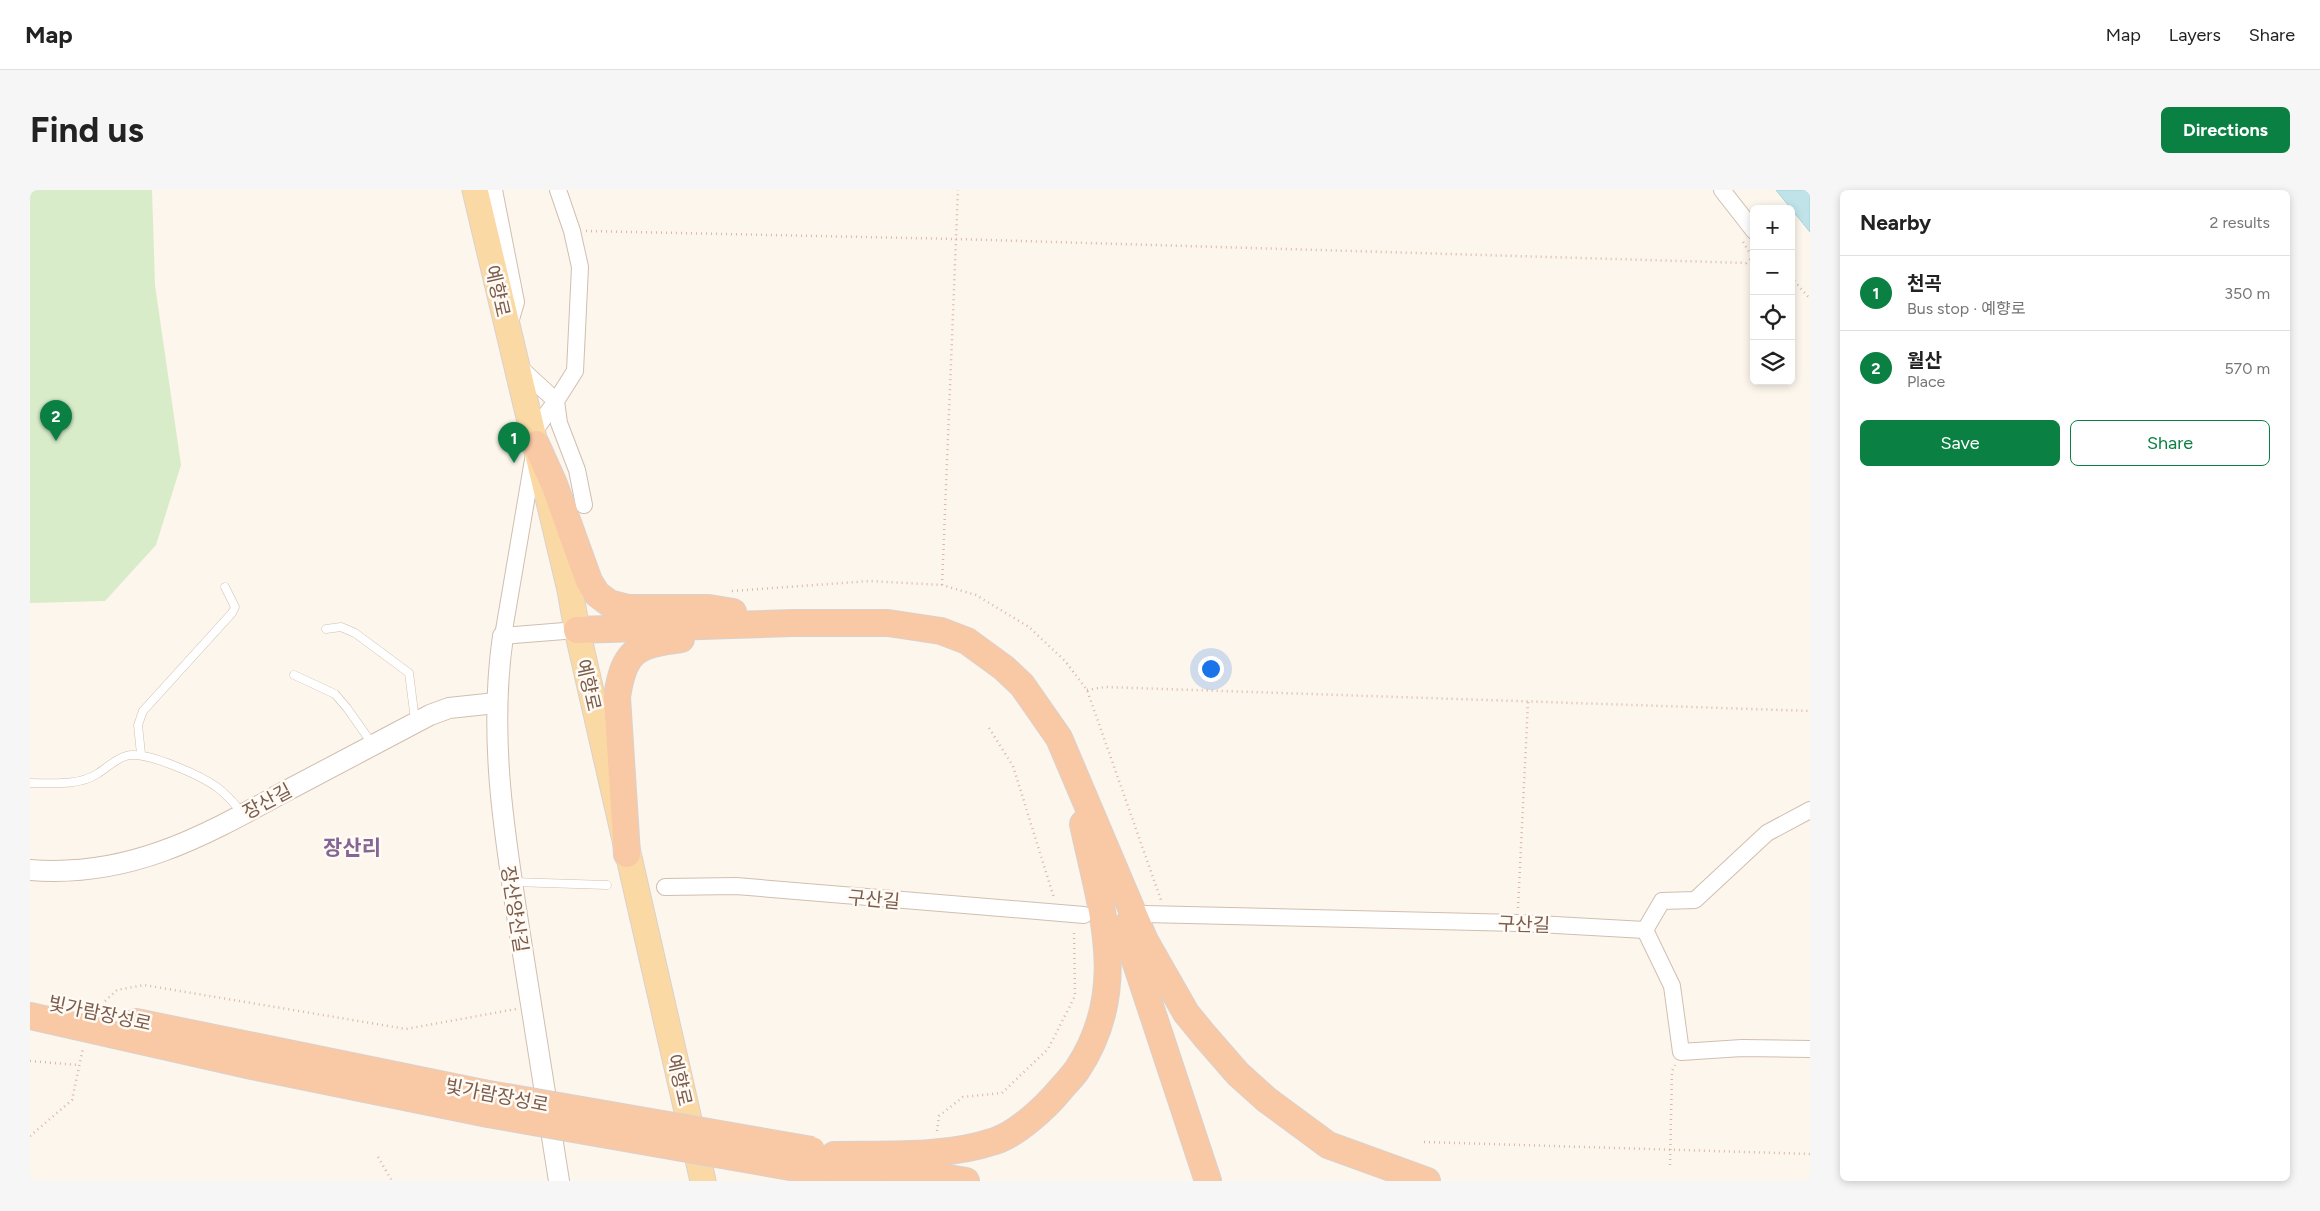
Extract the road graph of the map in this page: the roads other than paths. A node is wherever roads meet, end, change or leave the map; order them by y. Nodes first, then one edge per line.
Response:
1 (476, 190) edge
2 (494, 190) edge
3 (558, 190) edge
4 (1722, 190) edge
5 (1750, 226) edge
6 (508, 330) junction
7 (516, 364) junction
8 (556, 401) junction
9 (534, 438) junction
10 (584, 505) dead end
11 (225, 587) dead end
12 (793, 623) junction
13 (326, 629) dead end
14 (576, 630) junction
15 (503, 636) junction
16 (294, 675) dead end
17 (496, 703) junction
18 (416, 722) junction
19 (373, 745) junction
20 (140, 754) junction
21 (1071, 767) junction
22 (30, 783) edge
23 (1810, 810) edge
24 (243, 814) junction
25 (627, 854) junction
26 (30, 870) edge
27 (511, 882) junction
28 (607, 885) dead end
29 (665, 887) dead end
30 (1072, 914) road end
31 (1145, 914) dead end
32 (1645, 930) junction
33 (30, 998) edge
34 (30, 1016) edge
35 (1810, 1049) edge
36 (486, 1103) junction
37 (821, 1159) junction
38 (559, 1181) edge
39 (703, 1181) edge
40 (871, 1181) edge
41 (966, 1181) edge
42 (1208, 1181) edge
43 (1427, 1181) edge

1 - 6 main road, 예향로
2 - 6 street
3 - 8 street
4 - 5 street
6 - 7 main road, 예향로
7 - 8 street
7 - 9 main road, 예향로
8 - 9 street
8 - 10 street
9 - 12 highway
9 - 14 main road, 예향로
9 - 15 street
11 - 20 lane
12 - 14 highway
12 - 21 highway
12 - 25 highway
13 - 18 lane
14 - 15 street
14 - 25 main road, 예향로
15 - 17 street, 장산양산길
16 - 19 lane
17 - 18 street, 장산길
17 - 27 street, 장산양산길
18 - 19 street, 장산길
19 - 24 street, 장산길
20 - 22 lane
20 - 24 lane
21 - 37 highway
21 - 42 highway
21 - 43 highway
23 - 32 street
24 - 26 street, 장산길
25 - 39 main road, 예향로
27 - 28 lane
27 - 38 street, 장산양산길
29 - 30 street, 구산길
31 - 32 street, 구산길
32 - 35 street
33 - 36 highway, 빛가람장성로
34 - 36 highway, 빛가람장성로
36 - 37 highway, 빛가람장성로, bridge
37 - 40 highway, 빛가람장성로
37 - 41 highway, 빛가람장성로

